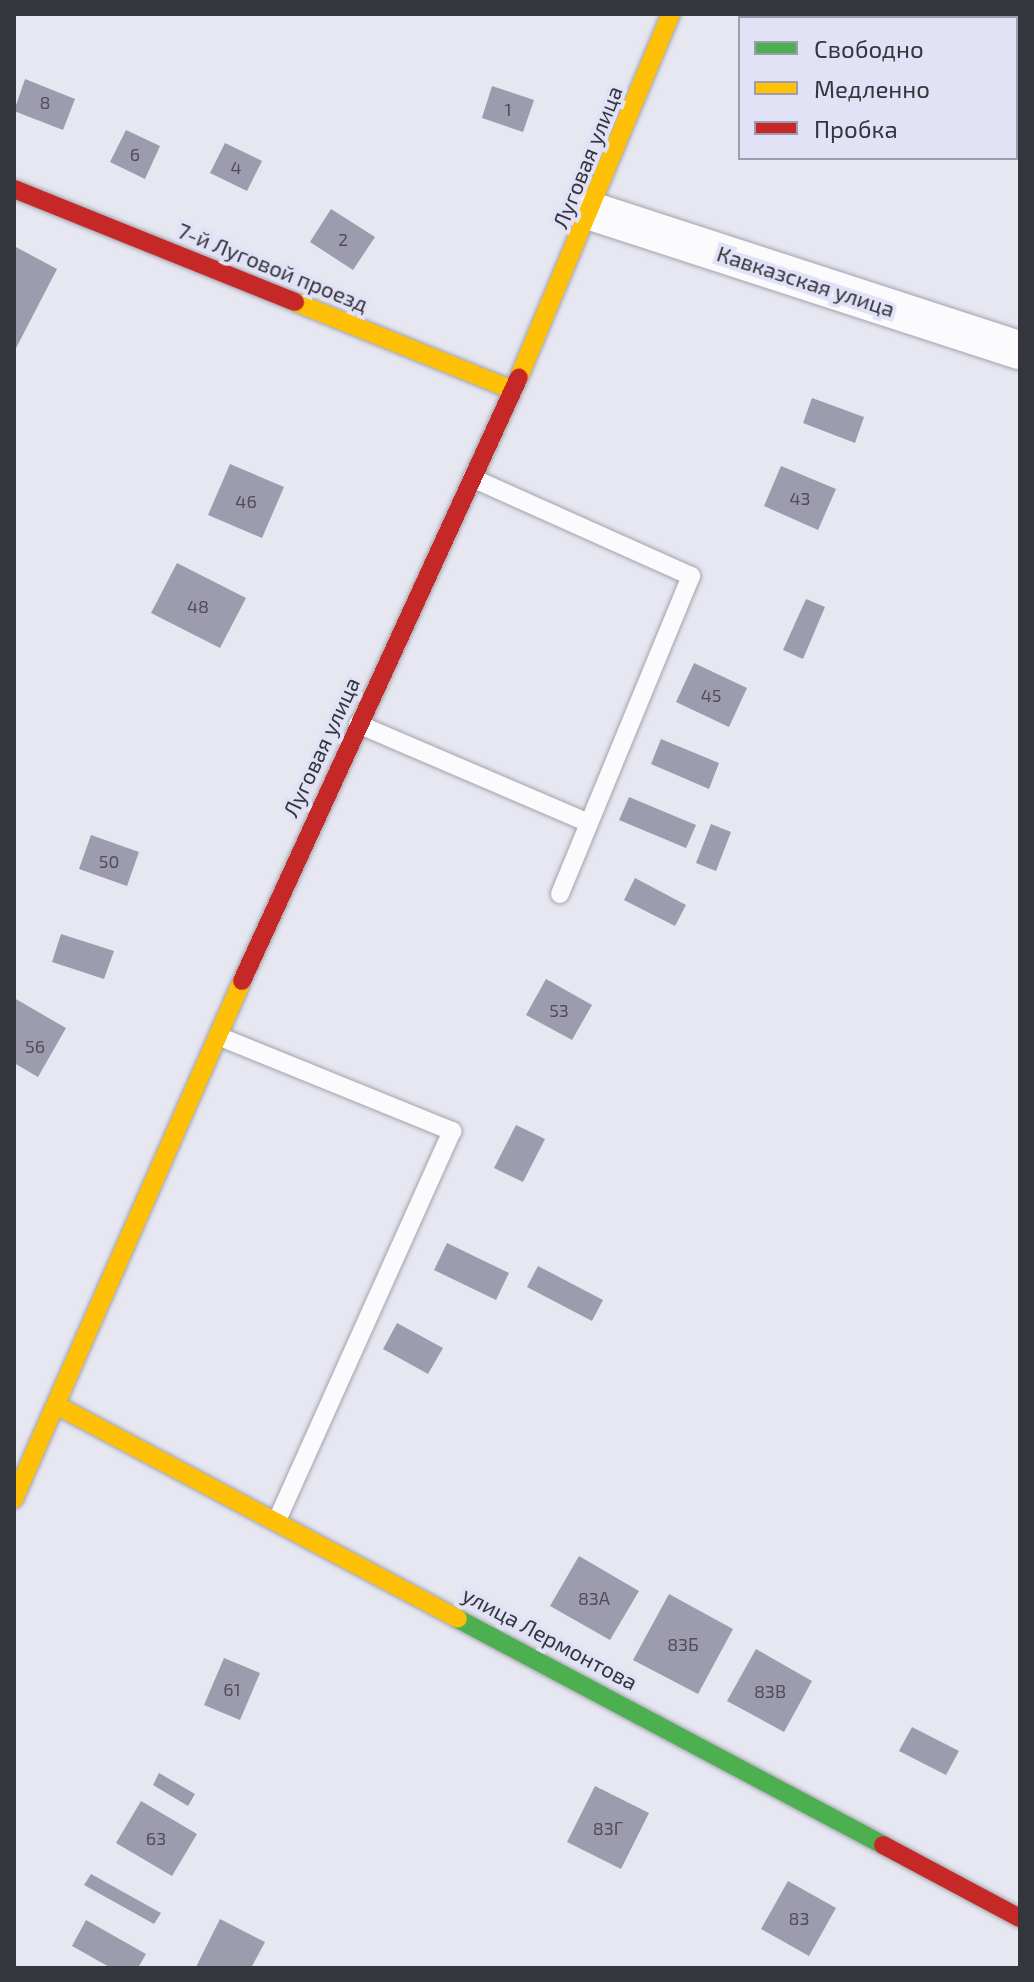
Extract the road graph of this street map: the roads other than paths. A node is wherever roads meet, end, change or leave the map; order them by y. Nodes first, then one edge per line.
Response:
1 (671, 14) edge
2 (14, 189) edge
3 (591, 211) junction
4 (1020, 350) edge
5 (513, 390) junction
6 (472, 478) junction
7 (358, 724) junction
8 (589, 823) junction
9 (560, 894) dead end
10 (218, 1036) junction
11 (56, 1405) junction
12 (14, 1499) edge
13 (277, 1520) junction
14 (1020, 1918) edge

1 - 3 street, Луговая улица
2 - 5 street, 7-й Луговой проезд
3 - 4 street, Кавказская улица
3 - 5 street, Луговая улица
5 - 6 street, Луговая улица
6 - 7 street, Луговая улица
6 - 8 lane
7 - 8 lane
7 - 10 street, Луговая улица
8 - 9 lane
10 - 11 street, Луговая улица
10 - 13 lane
11 - 12 street, Луговая улица
11 - 13 street, улица Лермонтова
13 - 14 street, улица Лермонтова

